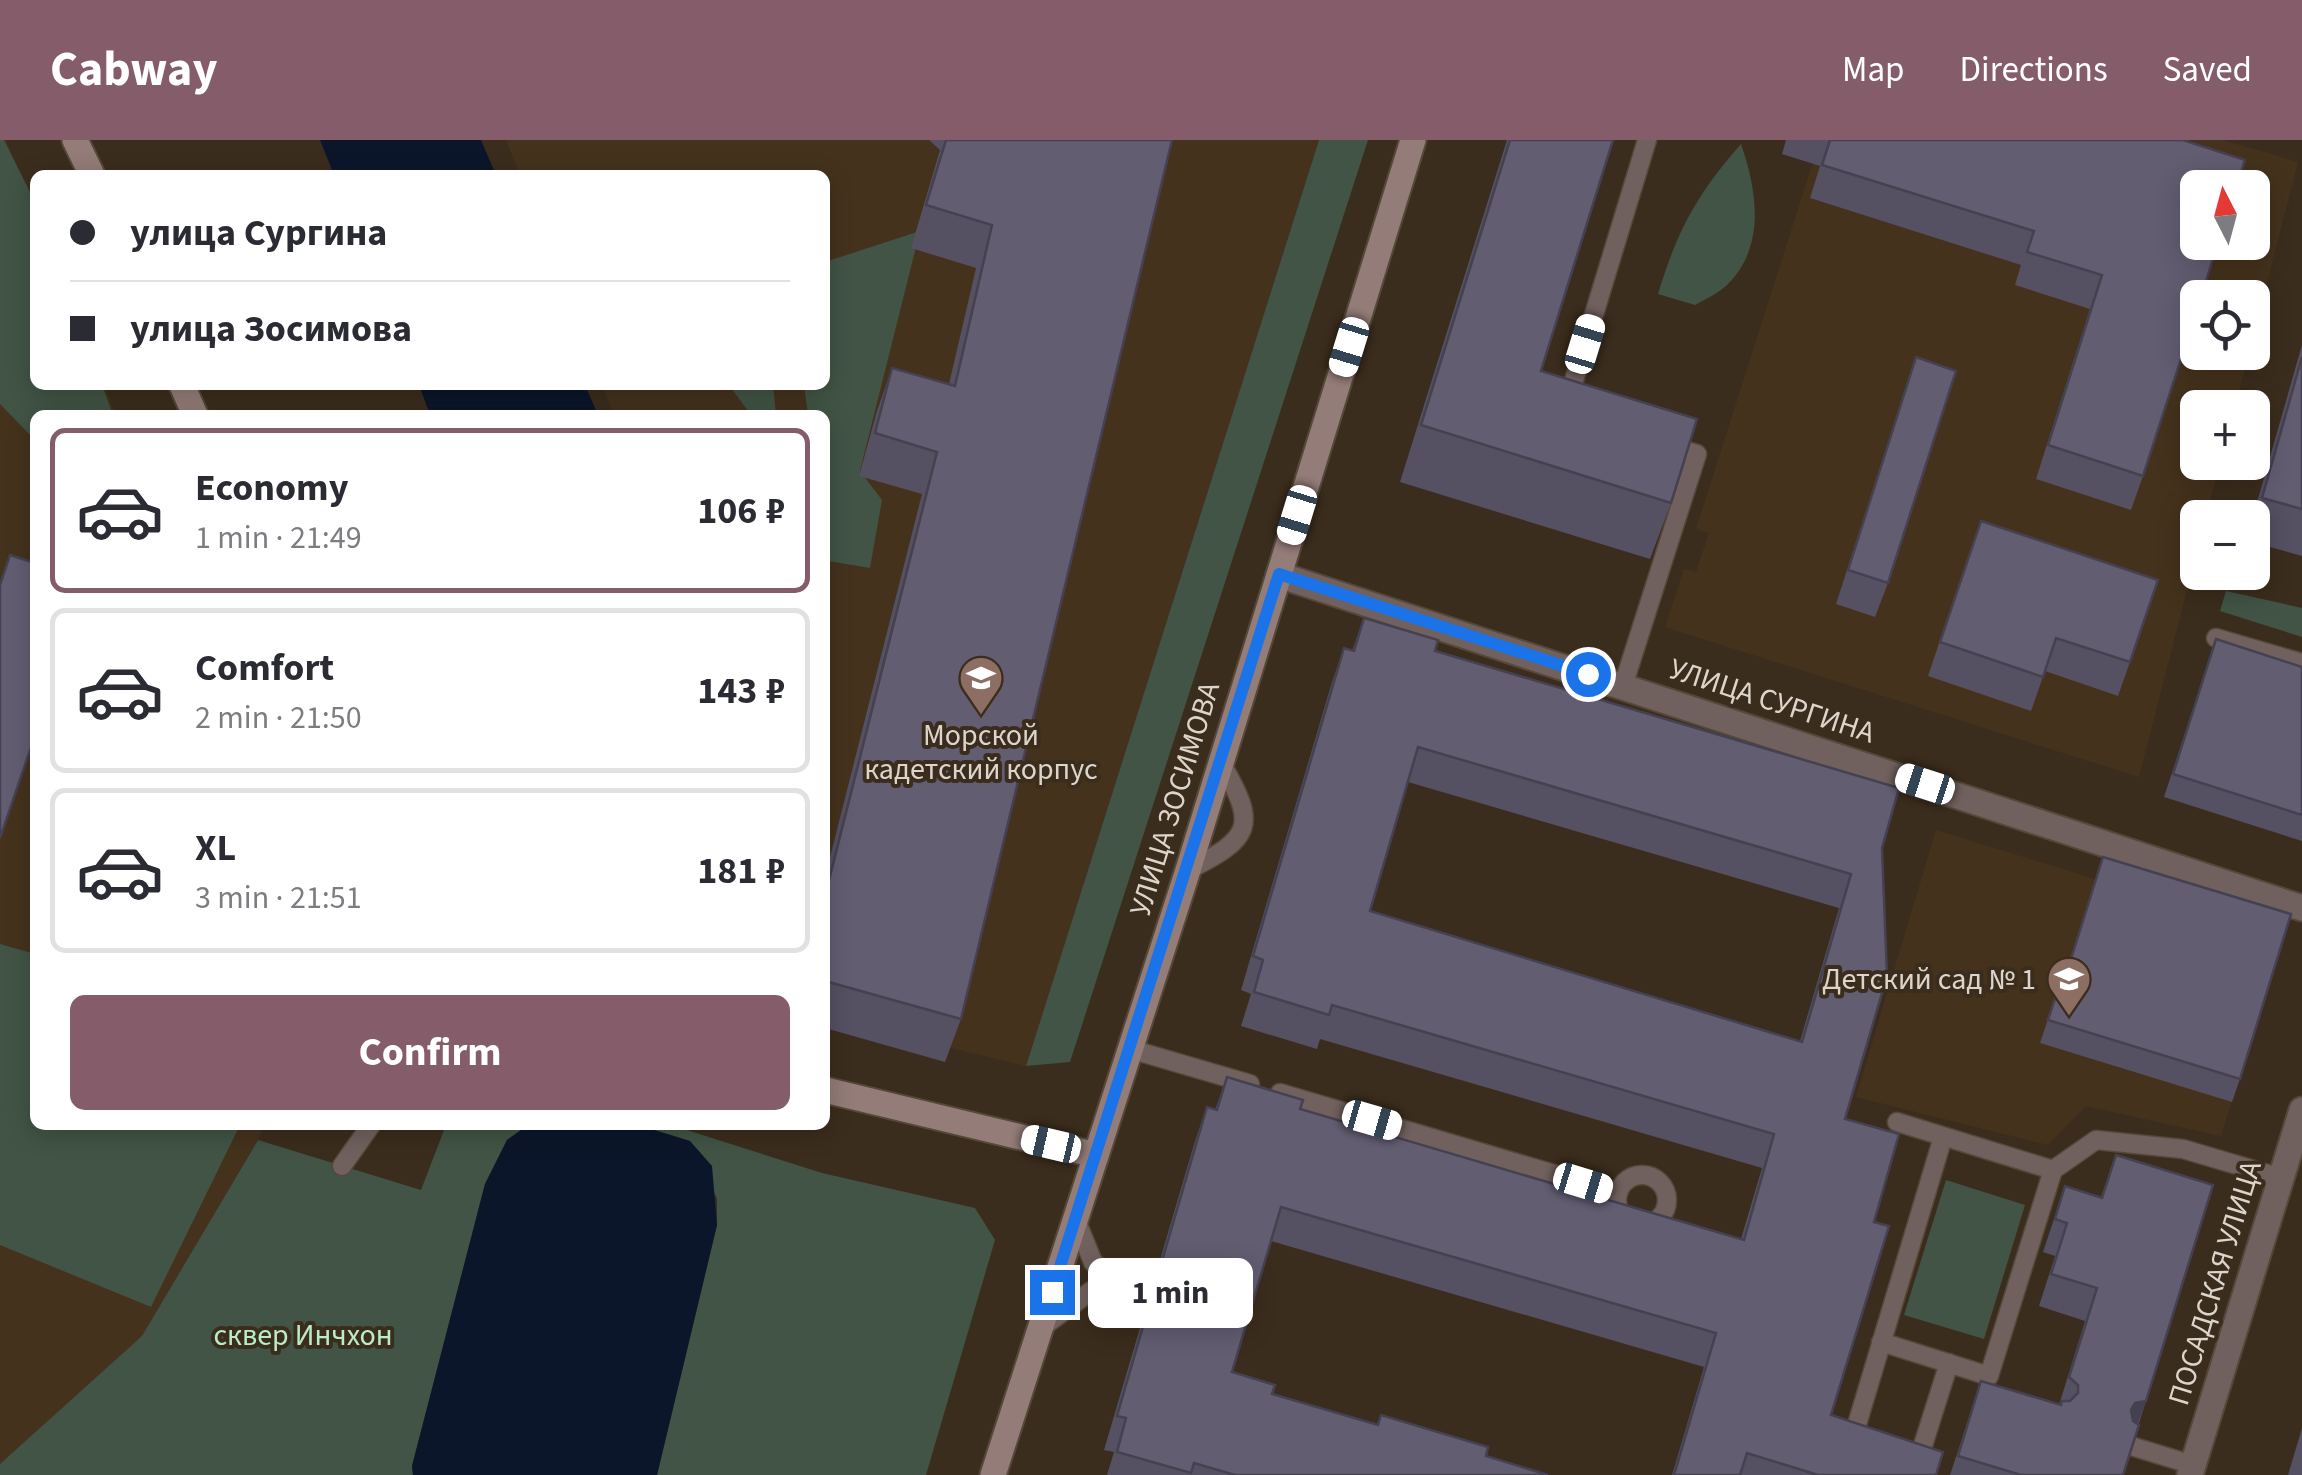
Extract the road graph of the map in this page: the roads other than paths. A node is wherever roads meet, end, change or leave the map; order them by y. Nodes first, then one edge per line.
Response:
1 (75, 140) edge
2 (1413, 140) edge
3 (1647, 140) edge
4 (90, 170) edge
5 (1583, 418) edge
6 (1640, 436) edge
7 (1279, 574) junction
8 (2216, 638) edge
9 (2302, 663) edge
10 (1623, 686) junction
11 (1221, 763) junction
12 (1188, 870) junction
13 (2302, 908) edge
14 (1130, 1049) junction
15 (830, 1091) edge
16 (2302, 1110) edge
17 (1897, 1122) dead end
18 (368, 1130) edge
19 (1944, 1136) junction
20 (1096, 1155) junction
21 (342, 1166) dead end
22 (2053, 1170) junction
23 (2281, 1178) junction
24 (1618, 1193) dead end
25 (1076, 1220) junction
26 (1041, 1328) junction
27 (1880, 1342) junction
28 (1949, 1363) junction
29 (1868, 1446) edge
30 (2130, 1446) edge
31 (2192, 1470) edge
32 (993, 1475) edge
33 (1936, 1475) edge

1 - 4 main road
2 - 7 main road, УЛИЦА ЗОСИМОВА
3 - 5 lane
6 - 10 lane
7 - 10 street, УЛИЦА СУРГИНА
7 - 11 main road, УЛИЦА ЗОСИМОВА
8 - 9 lane
10 - 13 street, УЛИЦА СУРГИНА
11 - 12 main road, УЛИЦА ЗОСИМОВА
11 - 12 lane
12 - 14 main road, УЛИЦА ЗОСИМОВА
14 - 20 main road, УЛИЦА ЗОСИМОВА
14 - 24 lane
15 - 20 main road
16 - 23 street, ПОСАДСКАЯ УЛИЦА
17 - 19 lane
18 - 21 lane
19 - 22 lane
19 - 27 lane
20 - 25 main road, УЛИЦА ЗОСИМОВА
22 - 23 lane
22 - 28 lane
23 - 31 street, ПОСАДСКАЯ УЛИЦА
25 - 26 main road, УЛИЦА ЗОСИМОВА
25 - 26 lane
26 - 32 main road, УЛИЦА ЗОСИМОВА
27 - 28 lane
27 - 29 lane
28 - 33 lane
30 - 31 lane

